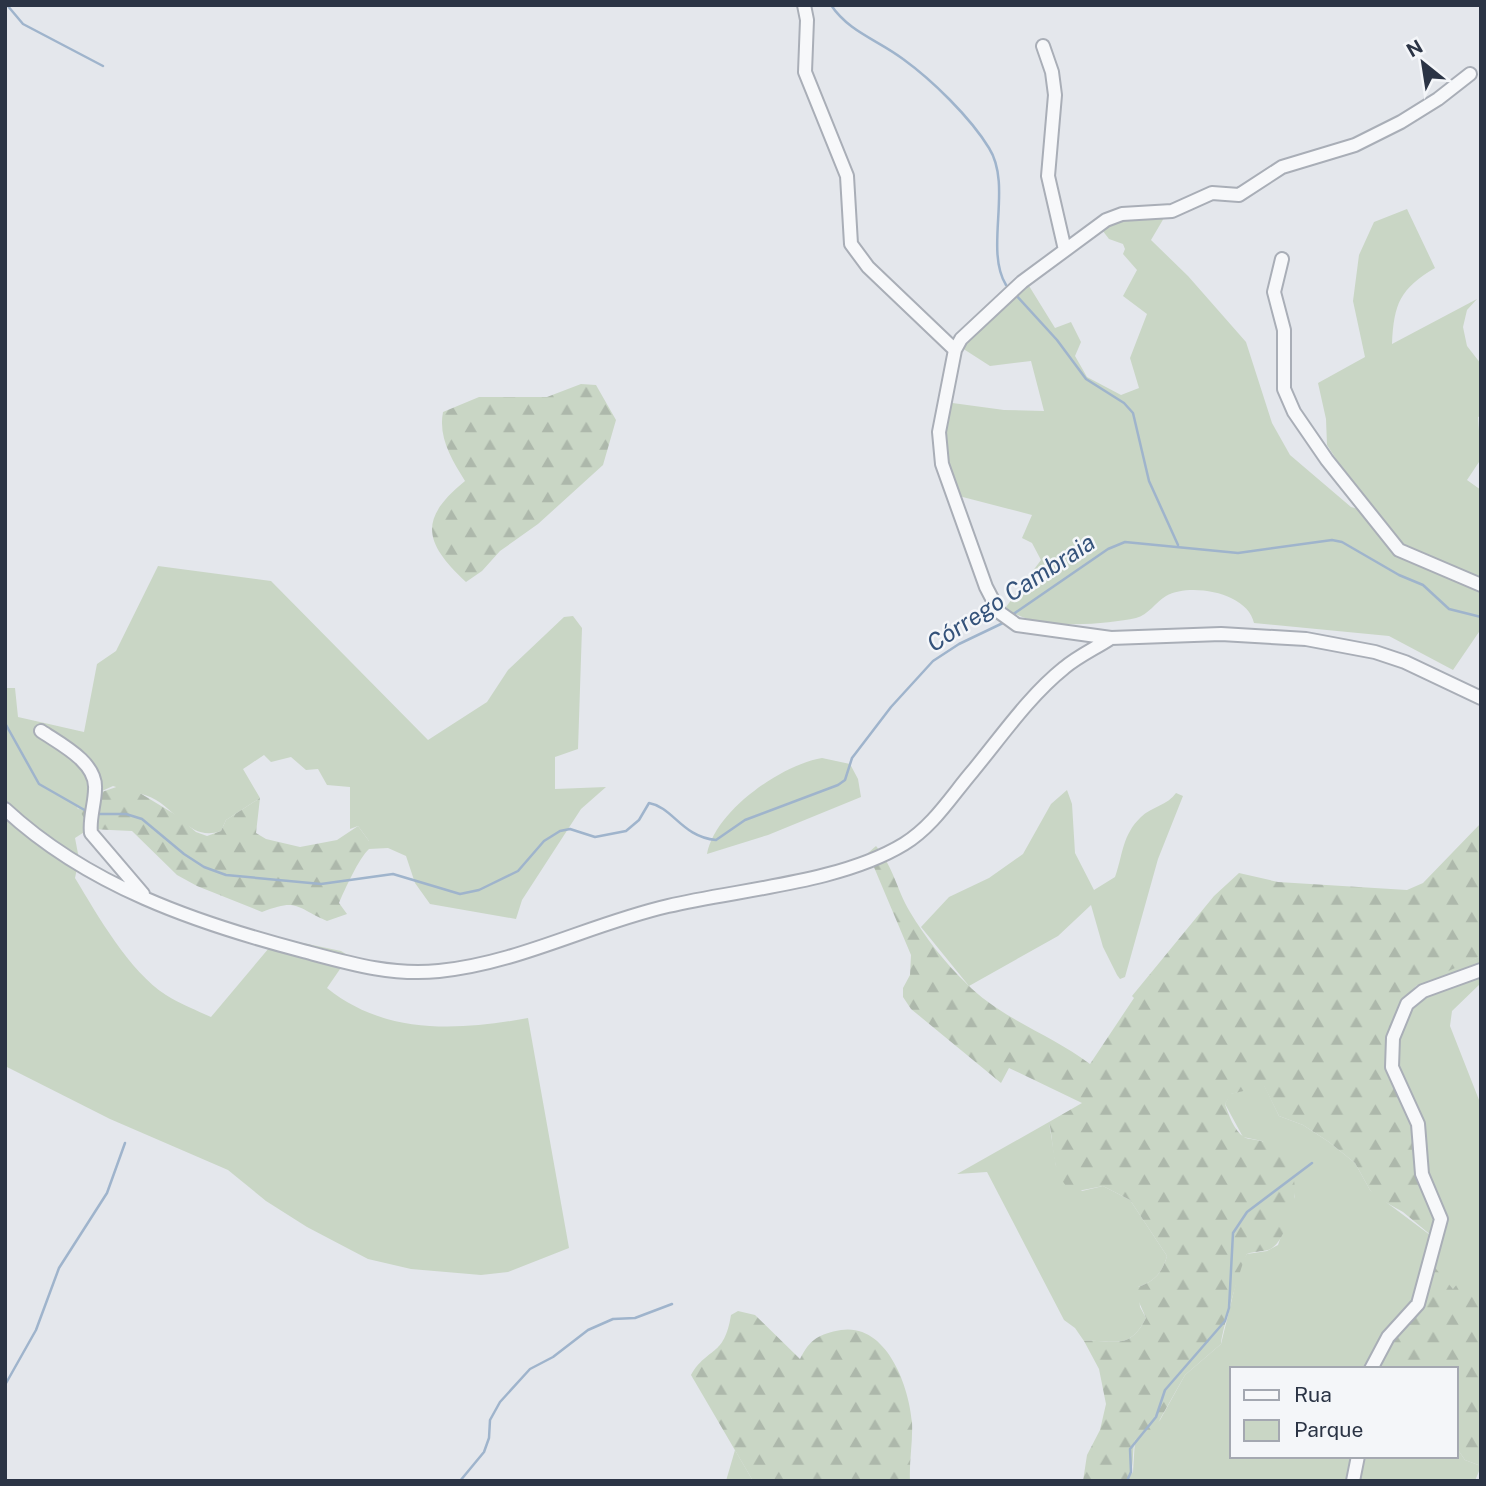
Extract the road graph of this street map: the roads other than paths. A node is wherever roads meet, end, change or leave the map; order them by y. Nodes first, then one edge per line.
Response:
1 (804, 5) edge
2 (1043, 46) dead end
3 (1470, 74) dead end
4 (1065, 250) junction
5 (1282, 259) dead end
6 (955, 350) junction
7 (1481, 585) edge
8 (1111, 638) junction
9 (1481, 698) edge
10 (41, 731) dead end
11 (5, 809) edge
12 (146, 897) junction
13 (1481, 970) edge
14 (1372, 1367) edge
15 (1358, 1458) edge
16 (1353, 1481) edge

1 - 6 street
2 - 4 street
3 - 4 street
4 - 6 street
5 - 7 street
6 - 8 street
8 - 9 street
8 - 12 street
10 - 12 street
11 - 12 street
13 - 14 street
15 - 16 street

